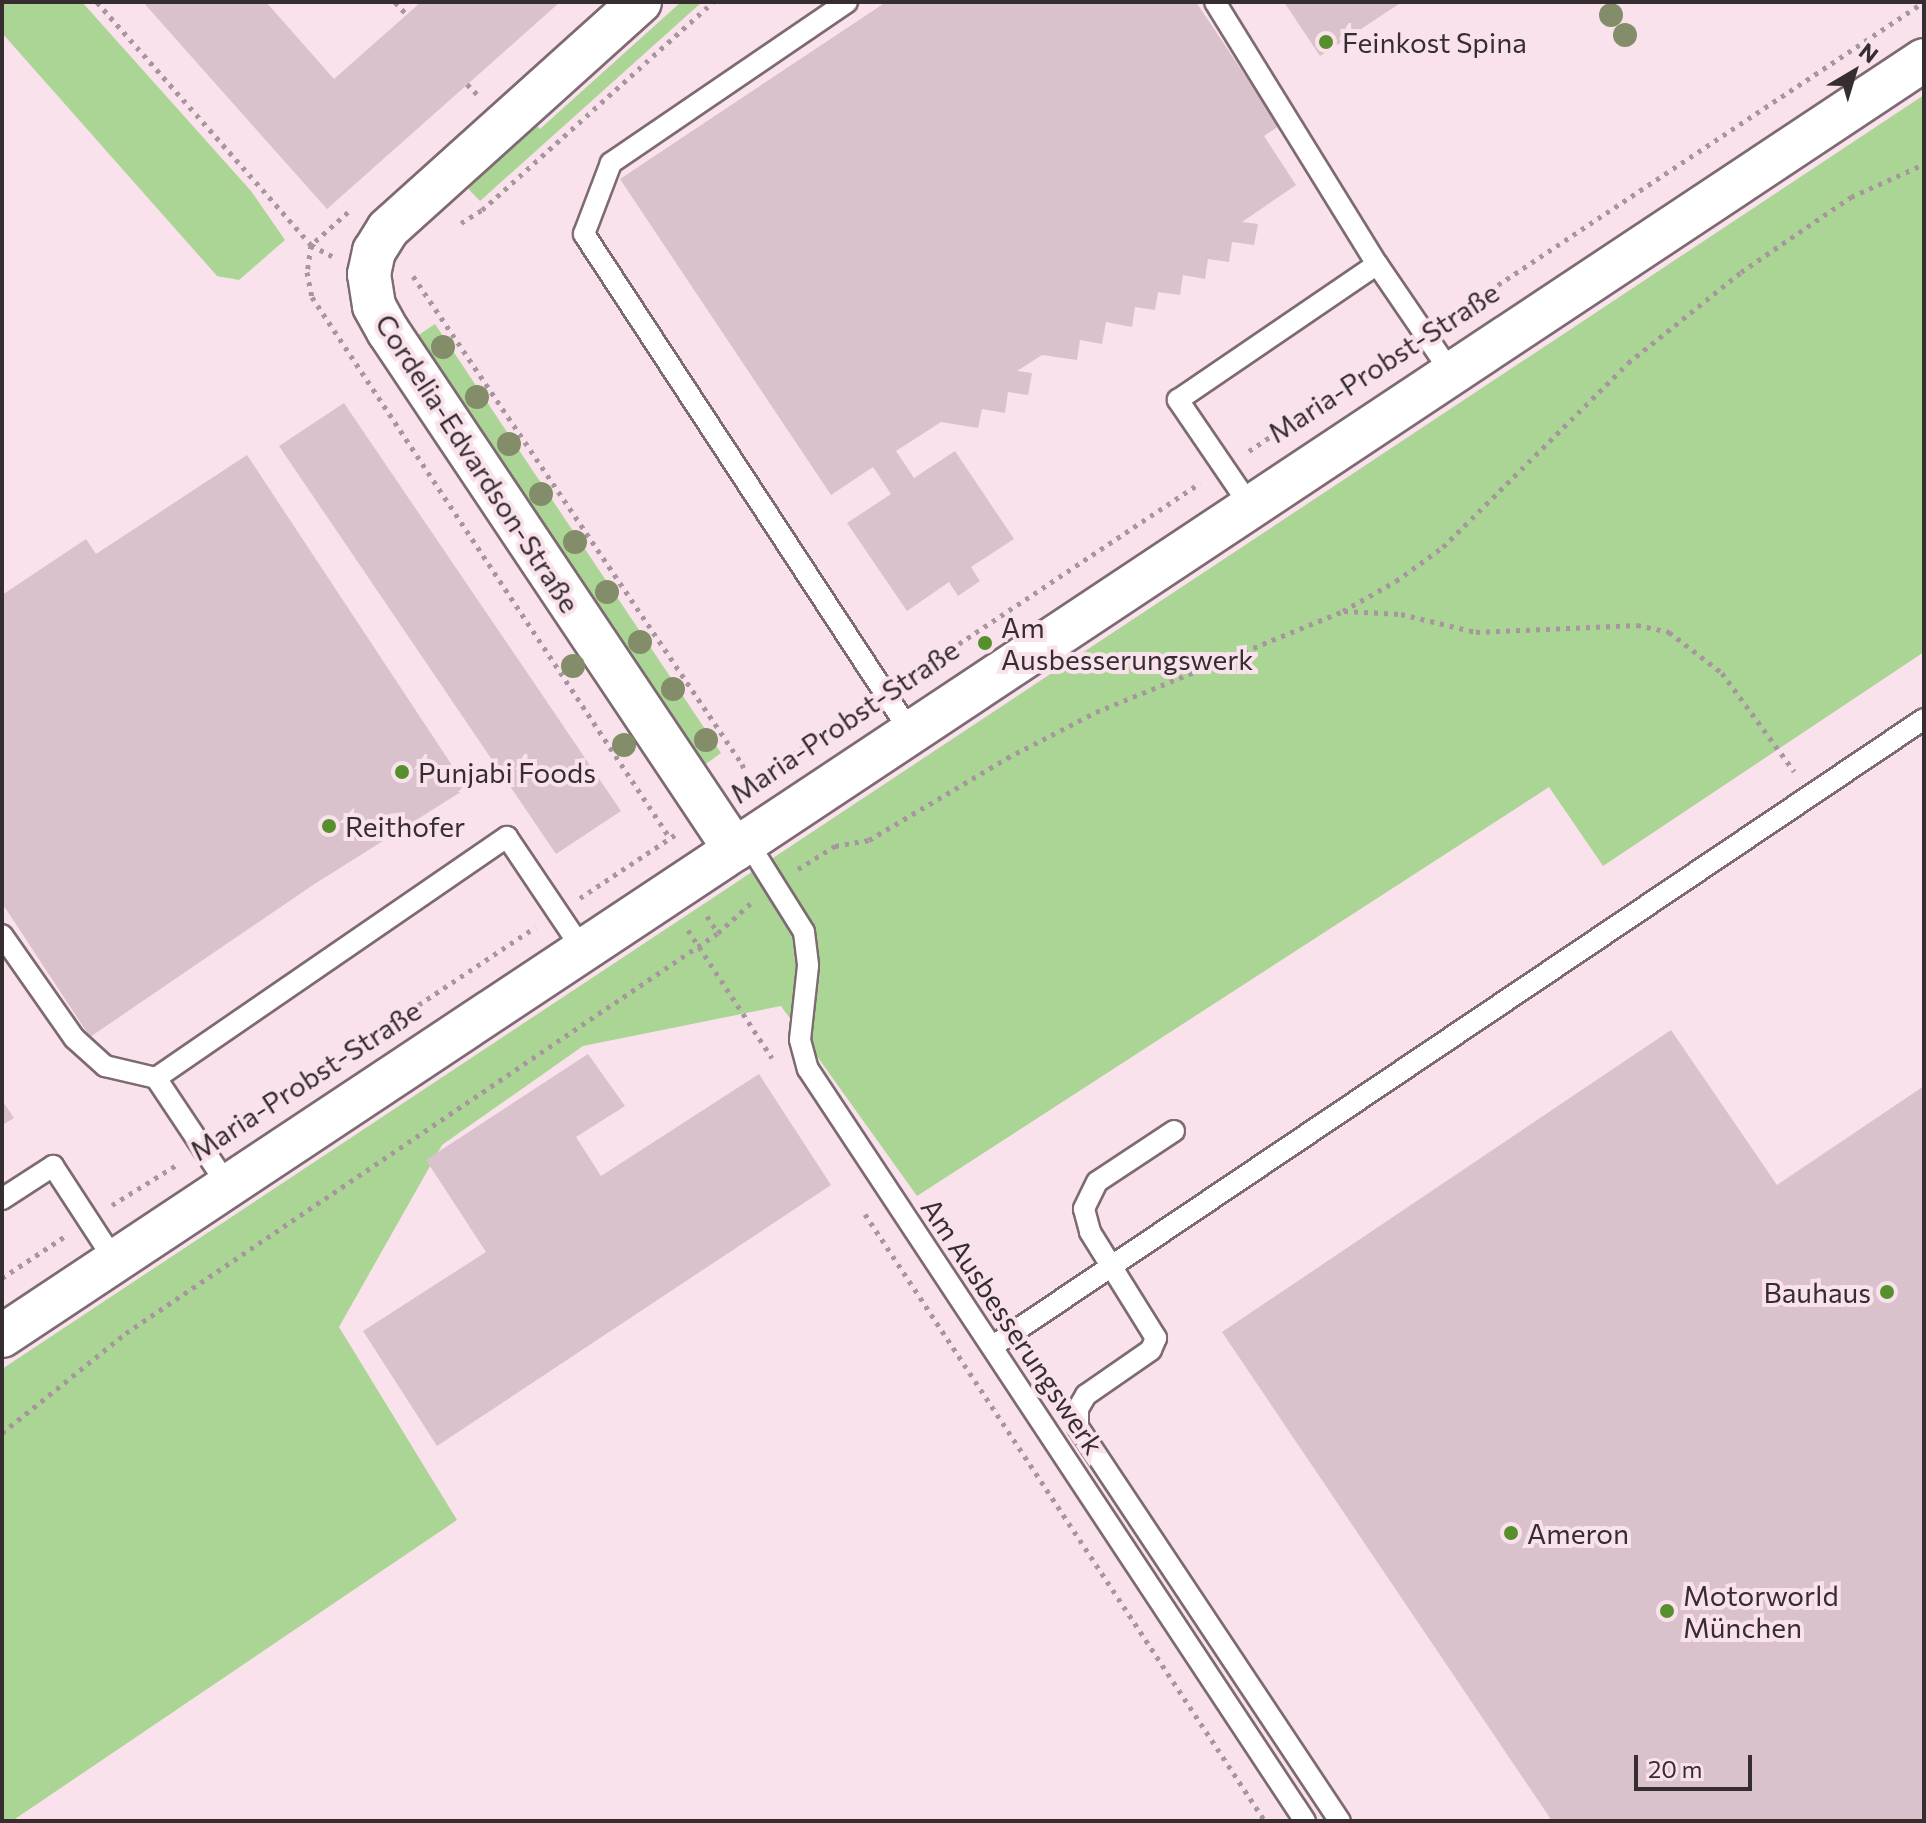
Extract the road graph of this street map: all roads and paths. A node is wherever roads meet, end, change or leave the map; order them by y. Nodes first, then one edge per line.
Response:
1 (97, 2) edge
2 (395, 2) edge
3 (640, 2) edge
4 (713, 2) edge
5 (847, 2) edge
6 (1215, 2) edge
7 (1924, 2) edge
8 (407, 15) dead end
9 (1924, 60) edge
10 (467, 84) dead end
11 (477, 95) dead end
12 (1924, 164) edge
13 (458, 224) dead end
14 (1377, 264) junction
15 (388, 270) junction
16 (1425, 333) junction
17 (1452, 374) junction
18 (1225, 467) junction
19 (1251, 507) junction
20 (1343, 611) junction
21 (885, 693) junction
22 (1924, 719) edge
23 (911, 733) junction
24 (750, 784) junction
25 (1810, 796) junction
26 (709, 812) junction
27 (741, 846) junction
28 (775, 884) junction
29 (558, 912) junction
30 (2, 935) edge
31 (583, 950) junction
32 (156, 1078) junction
33 (1174, 1131) dead end
34 (204, 1147) junction
35 (228, 1186) junction
36 (2, 1199) edge
37 (90, 1220) junction
38 (115, 1261) junction
39 (1112, 1267) junction
40 (2, 1278) edge
41 (2, 1336) edge
42 (993, 1346) junction
43 (2, 1433) edge
44 (1305, 1821) edge
45 (1340, 1821) edge

1 - 15 path
2 - 8 path
3 - 15 street
4 - 13 path
5 - 21 lane
6 - 14 lane
7 - 16 path, Maria-Probst-Straße
9 - 17 street, Maria-Probst-Straße
10 - 11 path
12 - 20 path
14 - 16 lane
14 - 18 lane
15 - 24 path
15 - 26 street, Cordelia-Edvardson-Straße
16 - 17 lane
16 - 18 path, Maria-Probst-Straße
17 - 19 street, Maria-Probst-Straße
18 - 19 lane
18 - 21 path, Maria-Probst-Straße
19 - 23 street, Maria-Probst-Straße
20 - 25 path
20 - 28 path
21 - 23 lane
21 - 24 path, Maria-Probst-Straße
22 - 25 lane
23 - 27 street, Maria-Probst-Straße
24 - 26 path, Maria-Probst-Straße
25 - 39 lane
26 - 27 street, Cordelia-Edvardson-Straße
26 - 29 path, Maria-Probst-Straße
27 - 28 lane, Am Ausbesserungswerk
27 - 31 street, Maria-Probst-Straße
28 - 42 lane, Am Ausbesserungswerk
28 - 43 path
29 - 31 lane
29 - 32 lane
29 - 34 path, Maria-Probst-Straße
30 - 32 lane
31 - 35 street, Maria-Probst-Straße
32 - 34 lane
33 - 39 lane
34 - 35 lane
34 - 37 path, Maria-Probst-Straße
35 - 38 street, Maria-Probst-Straße
36 - 37 lane
37 - 38 lane
37 - 40 path, Maria-Probst-Straße
38 - 41 street, Maria-Probst-Straße
39 - 42 lane
39 - 45 lane
42 - 44 lane, Am Ausbesserungswerk

